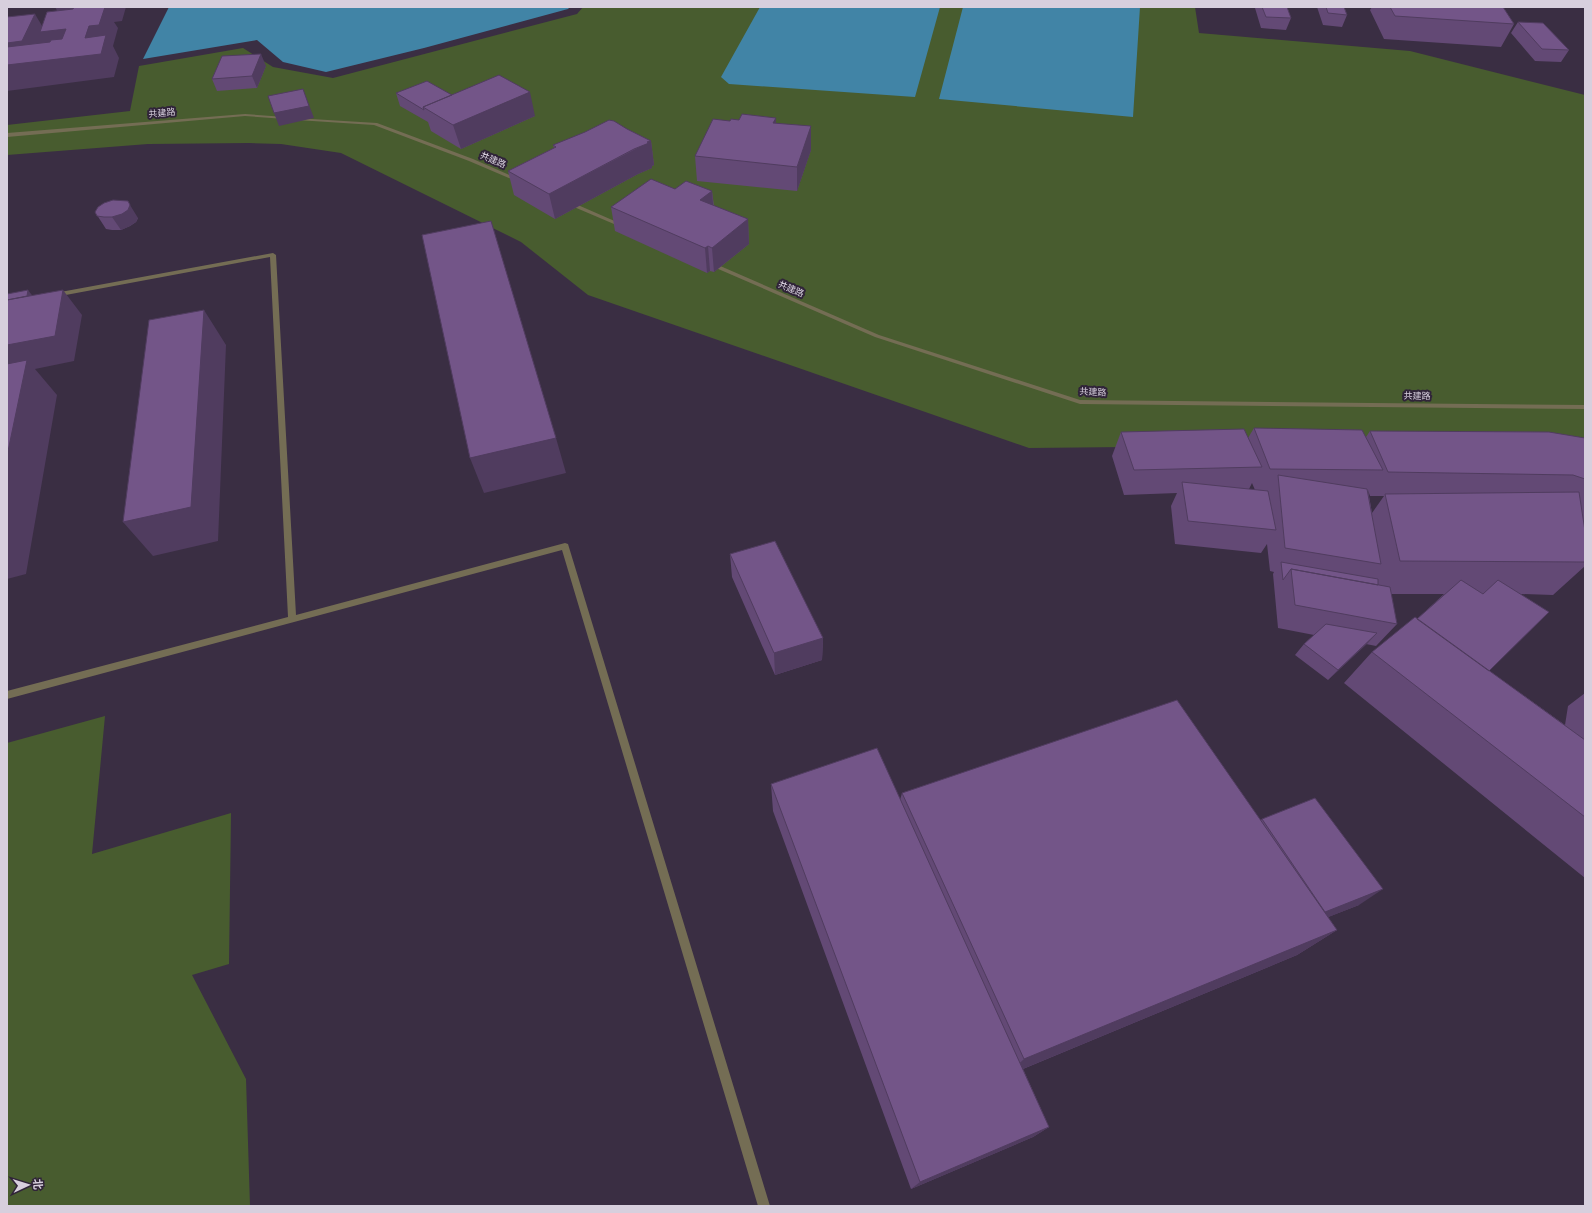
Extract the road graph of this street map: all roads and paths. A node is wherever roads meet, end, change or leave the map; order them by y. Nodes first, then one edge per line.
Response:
1 (7, 135) edge
2 (522, 182) edge
3 (565, 201) edge
4 (630, 229) edge
5 (703, 261) edge
6 (46, 296) edge
7 (1585, 406) edge
8 (292, 618) junction
9 (7, 695) edge
10 (764, 1206) edge

1 - 2 street, 共建路
3 - 4 street
5 - 7 street, 共建路
6 - 8 street
8 - 9 street
8 - 10 street

